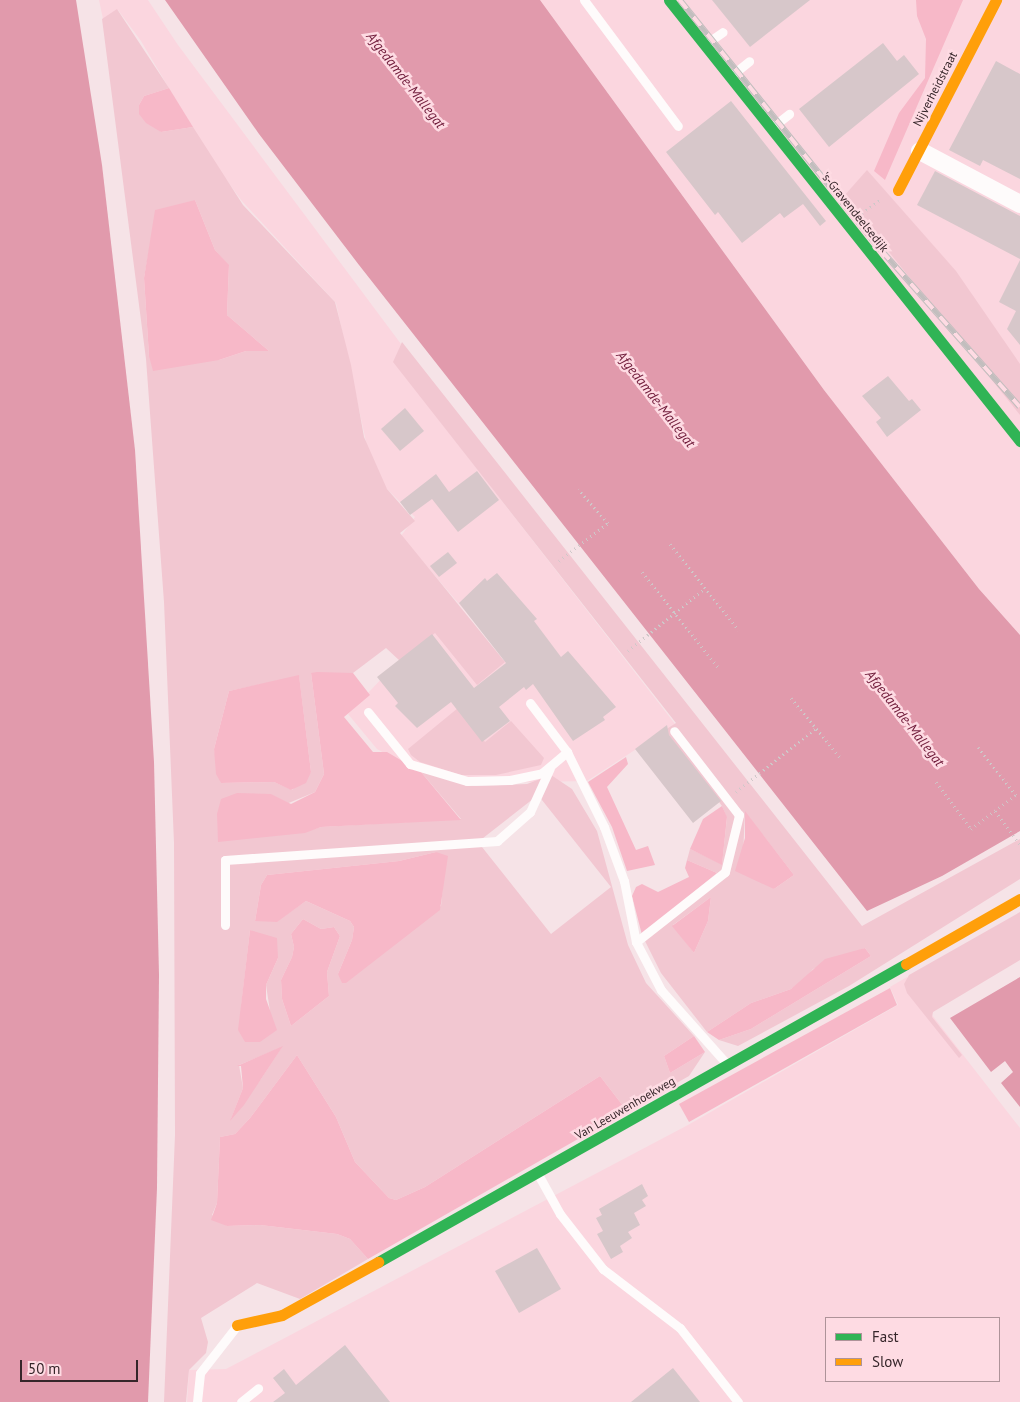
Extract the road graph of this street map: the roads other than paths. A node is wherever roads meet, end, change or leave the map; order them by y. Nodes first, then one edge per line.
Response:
1 (584, 0) edge
2 (669, 0) edge
3 (996, 0) edge
4 (723, 32) dead end
5 (705, 45) junction
6 (749, 61) dead end
7 (730, 77) junction
8 (789, 114) dead end
9 (678, 126) dead end
10 (771, 128) junction
11 (920, 151) junction
12 (898, 190) dead end
13 (1020, 204) edge
14 (1020, 441) edge
15 (530, 703) dead end
16 (368, 712) dead end
17 (674, 731) dead end
18 (567, 752) junction
19 (551, 765) junction
20 (1020, 899) edge
21 (226, 925) dead end
22 (636, 942) junction
23 (728, 1065) junction
24 (538, 1174) junction
25 (237, 1324) joint
26 (258, 1388) dead end
27 (198, 1402) edge
28 (241, 1402) edge
29 (738, 1402) edge

1 - 9 lane
2 - 5 street, 's-Gravendeelsedijk
3 - 11 street, Nijverheidstraat
4 - 5 lane
5 - 7 street, 's-Gravendeelsedijk
6 - 7 lane
7 - 10 street, 's-Gravendeelsedijk
8 - 10 lane
10 - 14 street, 's-Gravendeelsedijk
11 - 12 street, Nijverheidstraat
11 - 13 street
15 - 18 lane
16 - 19 lane
17 - 22 lane
18 - 19 lane
18 - 22 lane
19 - 21 lane
20 - 23 street, Van Leeuwenhoekweg
22 - 23 lane
23 - 24 street, Van Leeuwenhoekweg
24 - 25 street, Van Leeuwenhoekweg
24 - 29 lane
25 - 27 lane
26 - 28 lane

